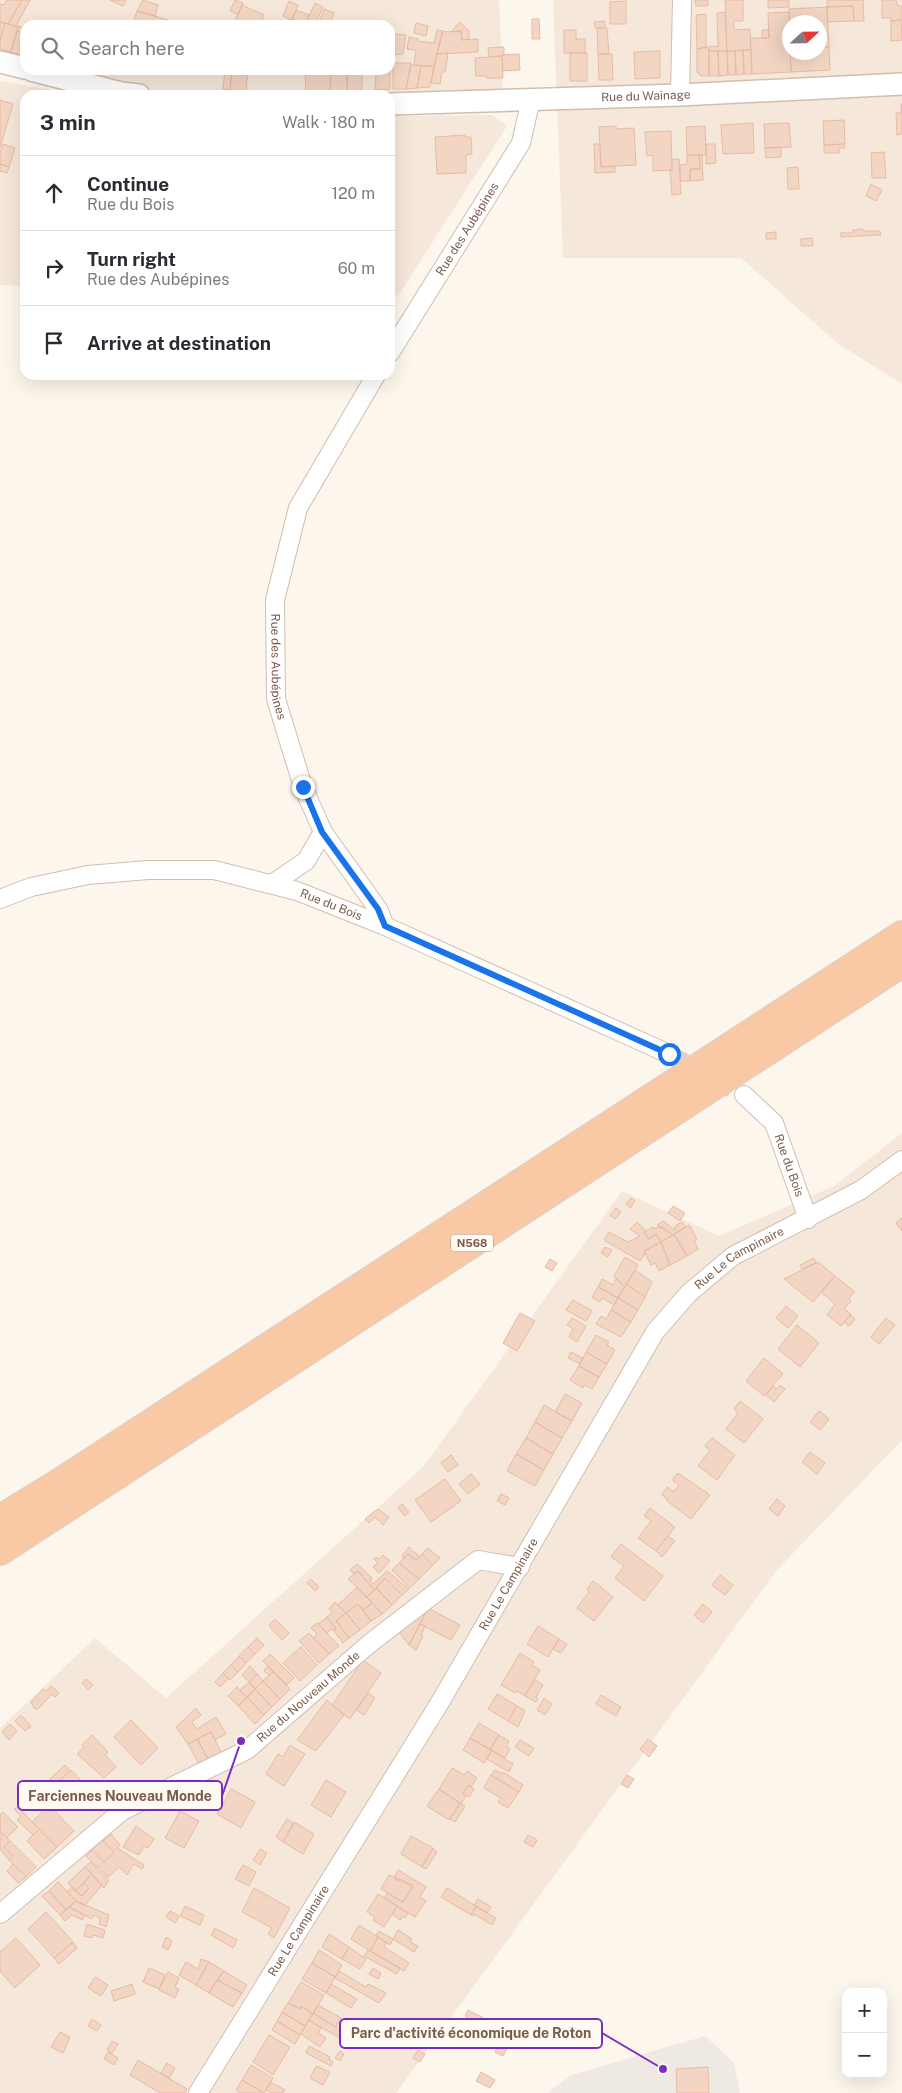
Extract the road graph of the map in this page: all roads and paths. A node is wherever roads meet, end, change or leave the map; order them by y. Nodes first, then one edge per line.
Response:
1 (682, 0) edge
2 (0, 62) edge
3 (20, 67) edge
4 (51, 75) edge
5 (902, 84) edge
6 (109, 90) edge
7 (680, 95) junction
8 (531, 99) junction
9 (395, 104) edge
10 (395, 345) edge
11 (373, 380) edge
12 (322, 832) junction
13 (272, 884) junction
14 (0, 899) edge
15 (385, 926) junction
16 (902, 935) edge
17 (902, 963) edge
18 (669, 1054) tunnel mouth
19 (744, 1095) tunnel mouth
20 (902, 1160) edge
21 (808, 1219) junction
22 (0, 1519) edge
23 (0, 1551) edge
24 (520, 1567) junction
25 (0, 1914) edge
26 (198, 2093) edge

1 - 7 street
2 - 3 street
4 - 6 street
5 - 7 street, Rue du Wainage
7 - 8 street, Rue du Wainage
8 - 9 street, Rue du Wainage
8 - 10 street, Rue des Aubépines
11 - 12 street, Rue des Aubépines
12 - 13 street
12 - 15 street, Rue des Aubépines
13 - 14 street, Rue du Bois
13 - 15 street, Rue du Bois
15 - 18 street, Rue du Bois
16 - 22 highway, N568
17 - 23 highway, N568
19 - 21 street, Rue du Bois
20 - 21 street, Rue Le Campinaire
21 - 24 street, Rue Le Campinaire
24 - 25 street, Rue du Nouveau Monde
24 - 26 street, Rue Le Campinaire

